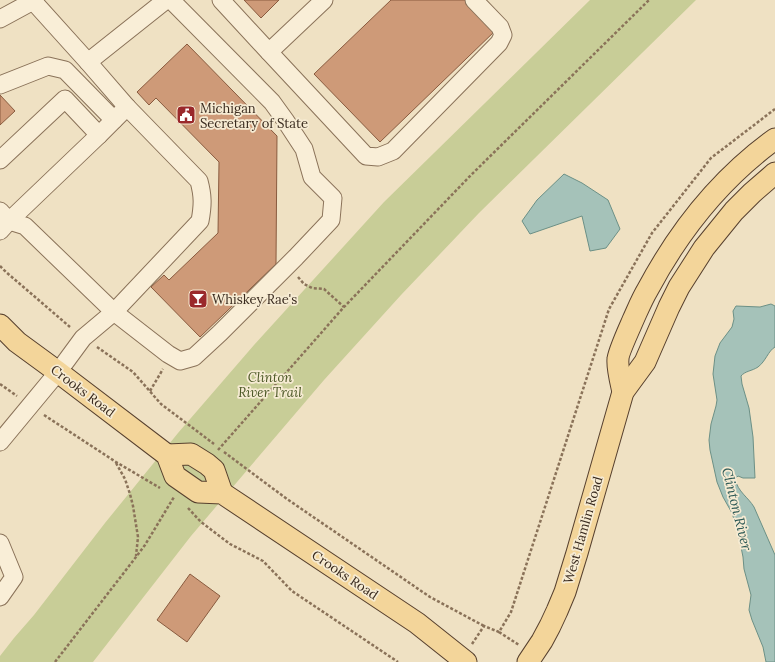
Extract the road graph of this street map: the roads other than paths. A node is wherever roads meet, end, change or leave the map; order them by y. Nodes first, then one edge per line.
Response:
1 (166, 0) edge
2 (171, 0) edge
3 (221, 0) edge
4 (324, 0) edge
5 (474, 0) edge
6 (34, 1) edge
7 (14, 5) edge
8 (0, 19) edge
9 (269, 52) junction
10 (88, 62) junction
11 (0, 85) edge
12 (127, 107) junction
13 (114, 120) junction
14 (99, 135) junction
15 (775, 139) edge
16 (0, 160) edge
17 (775, 174) edge
18 (3, 221) edge
19 (114, 312) junction
20 (0, 325) edge
21 (58, 372) junction
22 (623, 392) junction
23 (0, 442) edge
24 (167, 455) junction
25 (222, 493) junction
26 (0, 544) edge
27 (0, 597) edge
28 (466, 662) edge
29 (528, 662) edge

1 - 10 street
2 - 19 street
3 - 9 street
4 - 9 street
5 - 9 street
6 - 7 street
6 - 10 street
7 - 8 street
10 - 12 street
11 - 13 street
12 - 13 street
12 - 19 street
13 - 14 street
14 - 16 street
14 - 18 street
15 - 22 main road, West Hamlin Road
17 - 22 main road, West Hamlin Road
18 - 19 street
19 - 21 street
20 - 21 main road, Crooks Road
21 - 23 street
21 - 24 main road, Crooks Road
22 - 29 main road, West Hamlin Road
24 - 25 main road
24 - 25 main road
25 - 28 main road, Crooks Road
26 - 27 street

